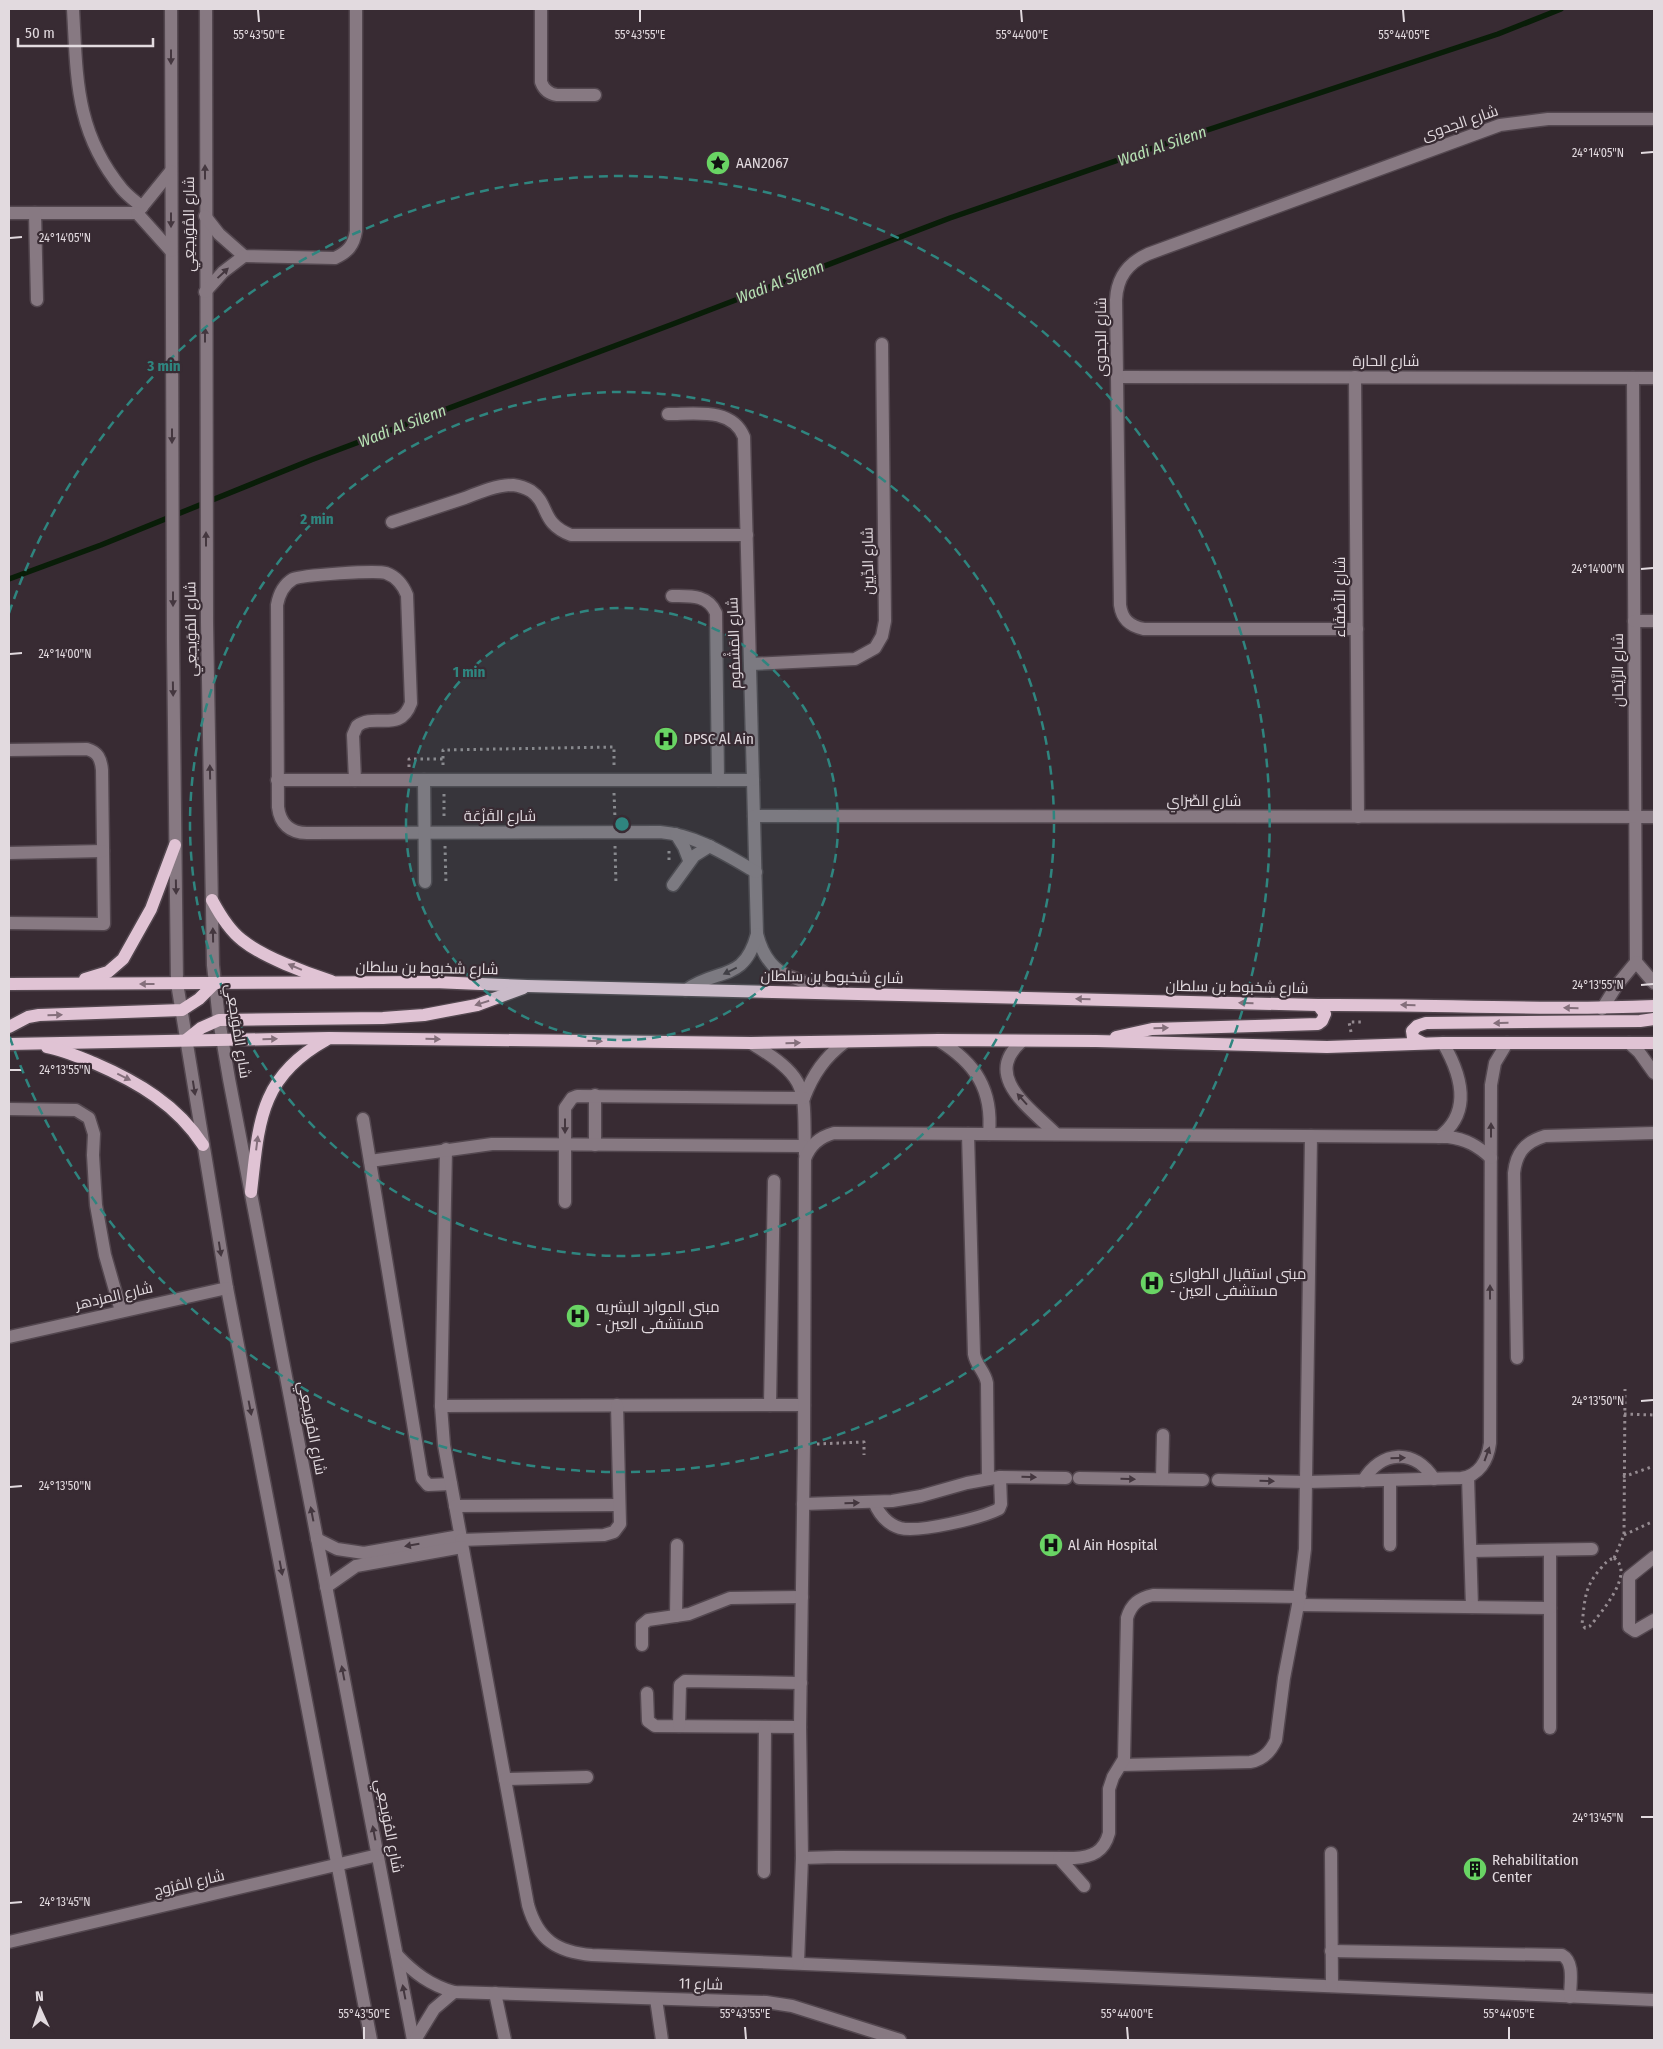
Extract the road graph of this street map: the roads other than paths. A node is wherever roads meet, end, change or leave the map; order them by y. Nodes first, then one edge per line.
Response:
1 (73, 9) edge
2 (171, 9) edge
3 (206, 9) edge
4 (356, 9) edge
5 (541, 9) edge
6 (595, 95) dead end
7 (1654, 119) edge
8 (171, 171) junction
9 (139, 210) junction
10 (9, 213) edge
11 (35, 213) junction
12 (205, 216) junction
13 (171, 251) junction
14 (244, 256) junction
15 (205, 292) junction
16 (37, 300) dead end
17 (882, 344) dead end
18 (1117, 377) junction
19 (1355, 377) junction
20 (1633, 378) junction
21 (1654, 378) edge
22 (668, 414) dead end
23 (392, 522) dead end
24 (747, 535) junction
25 (672, 596) dead end
26 (1634, 621) junction
27 (1654, 621) edge
28 (1357, 629) junction
29 (751, 664) junction
30 (9, 750) edge
31 (278, 780) junction
32 (355, 780) junction
33 (424, 780) junction
34 (718, 780) junction
35 (753, 780) junction
36 (754, 816) junction
37 (1358, 817) junction
38 (1634, 817) junction
39 (1654, 817) edge
40 (425, 833) junction
41 (672, 833) junction
42 (175, 845) junction
43 (710, 846) junction
44 (103, 851) junction
45 (9, 853) edge
46 (689, 860) junction
47 (756, 872) junction
48 (425, 882) dead end
49 (673, 885) dead end
50 (212, 900) junction
51 (9, 924) edge
52 (757, 934) junction
53 (1636, 962) junction
54 (1654, 983) edge
55 (9, 984) edge
56 (68, 984) junction
57 (177, 984) junction
58 (214, 984) junction
59 (340, 984) junction
60 (527, 986) junction
61 (686, 990) junction
62 (827, 993) junction
63 (1318, 1005) junction
64 (1654, 1006) edge
65 (1602, 1009) junction
66 (182, 1010) junction
67 (1654, 1019) edge
68 (219, 1020) junction
69 (9, 1027) edge
70 (329, 1038) junction
71 (186, 1040) junction
72 (222, 1040) junction
73 (938, 1040) junction
74 (1022, 1041) junction
75 (1096, 1041) junction
76 (845, 1042) junction
77 (30, 1043) junction
78 (751, 1043) junction
79 (1443, 1043) junction
80 (1508, 1043) junction
81 (1629, 1043) junction
82 (1654, 1043) edge
83 (9, 1044) edge
84 (1423, 1044) junction
85 (1654, 1074) edge
86 (595, 1095) junction
87 (804, 1098) junction
88 (9, 1110) edge
89 (363, 1119) dead end
90 (1654, 1133) edge
91 (968, 1134) junction
92 (989, 1134) junction
93 (1056, 1134) junction
94 (1311, 1136) junction
95 (1439, 1137) junction
96 (565, 1144) junction
97 (204, 1145) junction
98 (595, 1145) junction
99 (804, 1146) junction
100 (446, 1149) junction
101 (1491, 1158) junction
102 (805, 1160) junction
103 (370, 1161) junction
104 (774, 1181) dead end
105 (251, 1192) junction
106 (565, 1202) dead end
107 (227, 1288) junction
108 (121, 1311) junction
109 (9, 1337) edge
110 (1516, 1358) dead end
111 (617, 1405) junction
112 (770, 1405) junction
113 (804, 1405) junction
114 (441, 1406) junction
115 (1163, 1435) dead end
116 (1468, 1477) junction
117 (994, 1478) junction
118 (1162, 1479) junction
119 (1203, 1480) dead end
120 (1218, 1480) dead end
121 (1390, 1480) junction
122 (1434, 1480) junction
123 (1363, 1481) junction
124 (1307, 1482) junction
125 (451, 1484) junction
126 (874, 1502) junction
127 (803, 1504) junction
128 (619, 1505) junction
129 (455, 1506) junction
130 (317, 1539) junction
131 (461, 1541) junction
132 (677, 1545) dead end
133 (1390, 1545) dead end
134 (1592, 1549) dead end
135 (1550, 1550) junction
136 (1471, 1551) junction
137 (1654, 1558) edge
138 (326, 1587) junction
139 (802, 1597) junction
140 (1299, 1601) junction
141 (1472, 1607) junction
142 (1550, 1608) junction
143 (676, 1616) junction
144 (1654, 1620) edge
145 (642, 1645) dead end
146 (801, 1683) junction
147 (646, 1693) dead end
148 (679, 1726) junction
149 (764, 1727) junction
150 (800, 1727) junction
151 (1550, 1728) dead end
152 (1121, 1765) junction
153 (587, 1777) dead end
154 (505, 1779) junction
155 (1331, 1853) dead end
156 (378, 1855) junction
157 (802, 1858) junction
158 (1059, 1858) junction
159 (338, 1864) junction
160 (764, 1872) dead end
161 (1084, 1886) dead end
162 (9, 1942) edge
163 (1331, 1950) junction
164 (397, 1954) junction
165 (798, 1963) junction
166 (1332, 1986) junction
167 (454, 1992) junction
168 (496, 1993) junction
169 (1570, 1997) junction
170 (656, 1999) junction
171 (1654, 2000) edge
172 (372, 2040) edge
173 (414, 2040) edge
174 (504, 2040) edge
175 (662, 2040) edge
176 (900, 2040) edge

1 - 9 street
2 -> 8 street, شارع المُوَيجعِي
12 -> 3 street, شارع المُوَيجعِي
4 - 14 street
5 - 6 street
7 - 18 street, شارع الجدوى
8 - 9 street
8 -> 13 street, شارع المُوَيجعِي
9 - 11 street
9 - 13 street
10 - 11 street
11 - 16 street
12 - 14 street
12 - 15 street, شارع المُوَيجعِي
13 -> 42 street, شارع المُوَيجعِي
15 -> 14 street
50 -> 15 street, شارع المُوَيجعِي
17 - 29 street, شارع الدِّيين
18 - 19 street, شارع الحارة
18 - 28 street, شارع الجدوى
19 - 20 street, شارع الحارة
19 - 28 street, شارع الأَصْفَاء
20 - 21 street, شارع الحارة
20 - 26 street, شارع الرَّيْحَان
22 - 24 street, شارع المَشْمُوم
23 - 24 street
24 - 29 street, شارع المَشْمُوم
25 - 34 street
26 - 27 street
26 - 38 street, شارع الرَّيْحَان
28 - 37 street, شارع الأَصْفَاء
29 - 35 street, شارع المَشْمُوم
30 - 44 street
31 - 32 street
31 - 32 street, شارع الفَزْعَة
31 - 40 street, شارع الفَزْعَة
32 - 33 street
33 - 34 street
33 - 40 street
34 - 35 street
35 - 36 street, شارع المَشْمُوم
36 - 37 street, شارع الصِّرَاي
36 - 47 street, شارع المَشْمُوم
37 - 38 street, شارع الصِّرَاي
38 - 39 street, شارع الصِّرَاي
38 - 53 street, شارع الرَّيْحَان
40 - 41 street, شارع الفَزْعَة
40 - 48 street
41 - 43 street, شارع الفَزْعَة
41 - 46 street
42 - 56 main road
42 -> 57 street, شارع المُوَيجعِي
43 - 46 street
43 - 47 street, شارع الفَزْعَة
44 - 45 street
44 - 51 street
46 - 49 street
47 - 52 street, شارع المَشْمُوم
58 -> 50 street, شارع المُوَيجعِي
59 -> 50 main road
52 -> 61 street, شارع المَشْمُوم
52 - 62 street, شارع المَشْمُوم
53 - 54 street
53 - 65 street
55 - 56 main road, شارع شخبوط بن سلطان
57 -> 56 main road, شارع شخبوط بن سلطان
57 - 58 main road, شارع شخبوط بن سلطان
57 - 66 street, شارع المُوَيجعِي
58 - 59 main road, شارع شخبوط بن سلطان
58 - 66 main road
58 - 68 street, شارع المُوَيجعِي
59 - 60 main road, شارع شخبوط بن سلطان
60 - 61 main road, شارع شخبوط بن سلطان
60 -> 68 main road
61 - 62 main road, شارع شخبوط بن سلطان
63 -> 62 main road, شارع شخبوط بن سلطان
65 -> 63 main road, شارع شخبوط بن سلطان
75 -> 63 main road
64 - 65 main road, شارع شخبوط بن سلطان
69 -> 66 main road
66 - 71 street, شارع المُوَيجعِي
67 -> 84 main road
68 - 71 main road
68 - 72 street, شارع المُوَيجعِي
72 -> 70 main road
70 -> 78 main road
105 -> 70 main road
71 - 72 main road
71 - 77 main road
71 -> 97 street, شارع المُوَيجعِي
72 - 105 street, شارع المُوَيجعِي
73 - 74 main road
73 - 76 main road
73 - 92 street
74 - 75 main road
93 -> 74 street
75 - 84 main road
78 -> 76 main road
76 - 87 street
77 - 83 main road
77 -> 97 main road
78 - 87 street
79 - 80 main road
79 - 84 main road
79 - 95 street
80 - 81 main road
101 -> 80 street
81 - 82 main road
81 - 85 street
86 - 87 street
86 -> 96 street
86 - 98 street
87 - 99 street
88 - 108 street
89 - 103 street
90 - 110 street
91 - 92 street
91 - 102 street
91 - 117 street
92 - 93 street
93 - 94 street
94 - 95 street
94 - 124 street
95 - 101 street
96 - 98 street
96 - 100 street
96 - 106 street
97 -> 107 street, شارع المُوَيجعِي
98 - 99 street
99 - 102 street
100 - 103 street
100 - 114 street
116 -> 101 street
102 - 113 street
103 - 125 street
104 - 112 street
130 -> 105 street, شارع المُوَيجعِي
107 - 108 street, شارع المزدهر
107 -> 159 street, شارع المُوَيجعِي
108 - 109 street, شارع المزدهر
111 - 112 street
111 - 114 street
111 - 128 street
112 - 113 street
113 - 127 street
114 - 125 street
115 - 118 street
116 - 122 street
116 - 136 street
117 -> 118 street
117 - 126 street
117 - 126 street
118 - 119 street
120 -> 124 street
121 - 122 street
121 - 123 street
121 - 133 street
123 -> 122 street
123 - 124 street
124 - 140 street
125 - 129 street
127 -> 126 street
127 - 139 street
128 - 129 street
128 - 131 street
129 - 131 street
131 -> 130 street
130 - 138 street, شارع المُوَيجعِي
131 - 138 street
131 - 154 street
132 - 143 street
134 - 135 street
135 - 136 street
135 - 142 street
136 - 141 street
137 - 144 street
156 -> 138 street, شارع المُوَيجعِي
139 - 143 street
139 - 146 street
140 - 141 street
140 - 152 street
140 - 152 street
141 - 142 street
142 - 151 street
143 - 145 street
146 - 148 street
146 - 150 street
147 - 148 street
148 - 149 street
149 - 150 street
149 - 160 street
150 - 157 street
152 - 158 street
153 - 154 street
154 - 165 street
155 - 163 street
156 - 159 street, شارع المُرُوج
156 - 164 street, شارع المُوَيجعِي
157 - 158 street
157 - 165 street
158 - 161 street
159 - 162 street, شارع المُرُوج
159 - 172 street, شارع المُوَيجعِي
163 - 166 street
163 - 169 street
164 - 167 street
173 -> 164 street, شارع المُوَيجعِي
165 - 166 street
166 - 169 street
167 - 168 street, شارع 11
167 - 173 street
168 - 170 street, شارع 11
168 - 174 street
169 - 171 street
170 - 175 street
170 - 176 street, شارع 11

